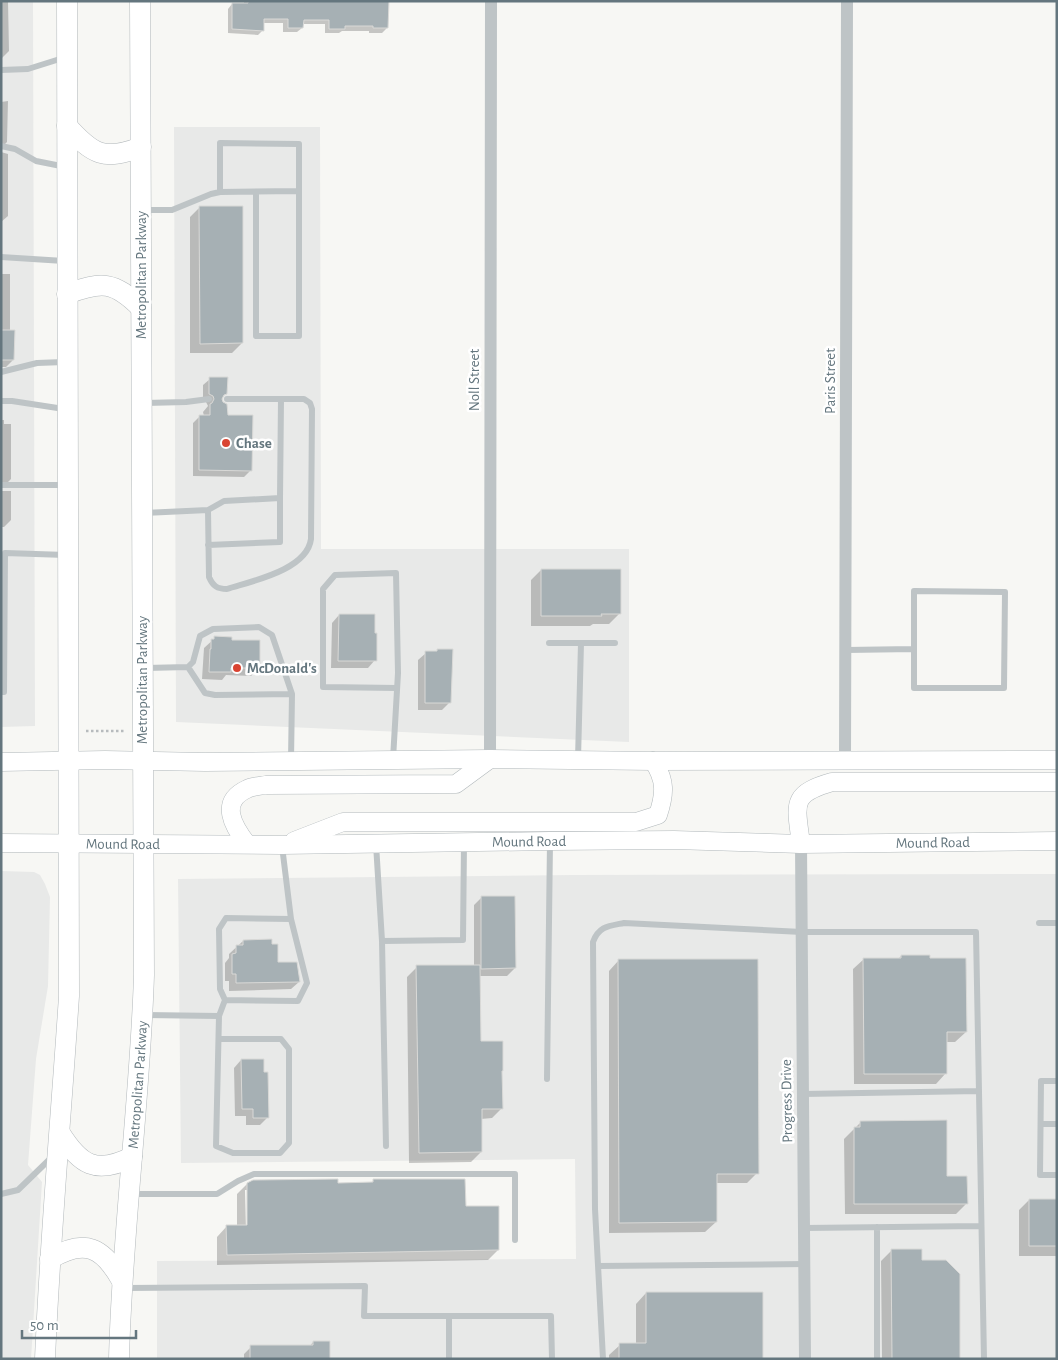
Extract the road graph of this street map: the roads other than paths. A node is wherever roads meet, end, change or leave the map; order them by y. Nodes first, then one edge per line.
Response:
1 (67, 1) edge
2 (140, 1) edge
3 (491, 1) edge
4 (848, 1) edge
5 (67, 56) junction
6 (1, 70) edge
7 (67, 126) junction
8 (1, 146) edge
9 (141, 147) junction
10 (67, 168) junction
11 (299, 191) junction
12 (220, 192) junction
13 (256, 192) junction
14 (141, 210) junction
15 (1, 257) edge
16 (68, 261) junction
17 (68, 294) junction
18 (141, 308) junction
19 (68, 362) junction
20 (1, 372) edge
21 (210, 399) dead end
22 (227, 399) dead end
23 (281, 399) junction
24 (1, 401) edge
25 (141, 403) junction
26 (68, 409) junction
27 (1, 485) edge
28 (67, 485) junction
29 (280, 498) junction
30 (208, 510) junction
31 (141, 513) junction
32 (208, 545) junction
33 (68, 555) junction
34 (549, 643) dead end
35 (581, 643) junction
36 (615, 643) dead end
37 (914, 649) junction
38 (846, 650) junction
39 (188, 667) junction
40 (142, 668) junction
41 (397, 688) junction
42 (1, 692) edge
43 (292, 694) junction
44 (490, 759) junction
45 (393, 760) junction
46 (578, 760) junction
47 (845, 760) junction
48 (1057, 760) edge
49 (69, 761) junction
50 (143, 761) junction
51 (291, 761) junction
52 (653, 761) junction
53 (1, 762) edge
54 (1057, 782) edge
55 (550, 840) junction
56 (1057, 841) edge
57 (464, 842) junction
58 (1, 843) edge
59 (69, 843) junction
60 (376, 843) junction
61 (144, 844) junction
62 (247, 844) junction
63 (801, 844) junction
64 (282, 845) junction
65 (292, 919) junction
66 (1039, 923) dead end
67 (1057, 923) edge
68 (802, 932) junction
69 (382, 941) junction
70 (225, 1000) junction
71 (143, 1015) junction
72 (219, 1016) junction
73 (219, 1039) junction
74 (547, 1079) dead end
75 (1057, 1081) edge
76 (979, 1091) junction
77 (803, 1094) junction
78 (1041, 1124) junction
79 (1057, 1124) edge
80 (60, 1141) junction
81 (386, 1146) dead end
82 (132, 1157) junction
83 (1057, 1175) edge
84 (1, 1194) edge
85 (129, 1194) junction
86 (981, 1226) junction
87 (804, 1228) junction
88 (877, 1228) junction
89 (515, 1240) dead end
90 (50, 1259) junction
91 (805, 1264) junction
92 (598, 1266) junction
93 (122, 1285) junction
94 (449, 1316) junction
95 (46, 1359) edge
96 (119, 1359) edge
97 (449, 1359) edge
98 (552, 1359) edge
99 (603, 1359) edge
100 (806, 1359) edge
101 (877, 1359) edge
102 (984, 1359) edge

1 - 5 main road
2 - 9 main road, Metropolitan Parkway
3 - 44 street, Noll Street
4 - 38 street, Paris Street
5 - 6 lane
5 - 7 main road
7 - 9 main road
7 - 10 main road
8 - 10 lane
9 - 14 main road, Metropolitan Parkway
10 - 16 main road
11 - 12 lane
11 - 13 lane
11 - 13 lane
12 - 13 lane
12 - 14 lane
14 - 18 main road, Metropolitan Parkway
15 - 16 lane
16 - 17 main road
17 - 18 main road
17 - 19 main road
18 - 25 main road, Metropolitan Parkway
19 - 20 lane
19 - 26 main road
21 - 25 lane
22 - 23 lane
23 - 29 lane
23 - 32 lane
24 - 26 lane
25 - 31 main road, Metropolitan Parkway
26 - 28 main road
27 - 28 lane
28 - 33 main road
29 - 30 lane
29 - 32 lane
30 - 31 lane
30 - 32 lane
31 - 40 main road, Metropolitan Parkway
33 - 42 lane
33 - 49 main road
34 - 35 lane
35 - 36 lane
35 - 46 lane
37 - 37 lane
37 - 38 lane
38 - 47 street, Paris Street
39 - 40 lane
39 - 43 lane
39 - 43 lane
40 - 50 main road, Metropolitan Parkway
41 - 41 lane
41 - 45 lane
43 - 51 lane
44 - 45 main road
44 - 46 main road
44 - 62 main road
45 - 51 main road
46 - 52 main road
47 - 48 main road
47 - 52 main road
49 - 50 main road
49 - 53 main road
49 - 59 main road
50 - 51 main road
50 - 61 main road, Metropolitan Parkway
52 - 64 main road
54 - 63 main road
55 - 57 main road, Mound Road
55 - 63 main road, Mound Road
55 - 74 lane
56 - 63 main road, Mound Road
57 - 60 main road, Mound Road
57 - 69 lane
58 - 59 main road, Mound Road
59 - 61 main road, Mound Road
59 - 80 main road
60 - 64 main road, Mound Road
60 - 69 lane
61 - 62 main road, Mound Road
61 - 71 main road, Metropolitan Parkway
62 - 64 main road, Mound Road
63 - 68 street, Progress Drive
64 - 65 lane
65 - 70 lane
65 - 70 lane
66 - 67 lane
68 - 76 lane
68 - 77 street, Progress Drive
68 - 92 lane
69 - 81 lane
70 - 72 lane
71 - 72 lane
71 - 82 main road, Metropolitan Parkway
72 - 73 lane
73 - 73 lane
75 - 78 lane
76 - 77 lane
76 - 86 lane
77 - 87 street, Progress Drive
78 - 79 lane
78 - 83 lane
80 - 82 main road
80 - 84 lane
80 - 90 main road
82 - 85 main road, Metropolitan Parkway
85 - 89 lane
85 - 93 main road, Metropolitan Parkway
86 - 88 lane
86 - 102 lane
87 - 88 lane
87 - 91 street, Progress Drive
88 - 101 lane
90 - 93 main road
90 - 95 main road
91 - 92 lane
91 - 100 street, Progress Drive
92 - 99 lane
93 - 94 lane
93 - 96 main road, Metropolitan Parkway
94 - 97 lane
94 - 98 lane

